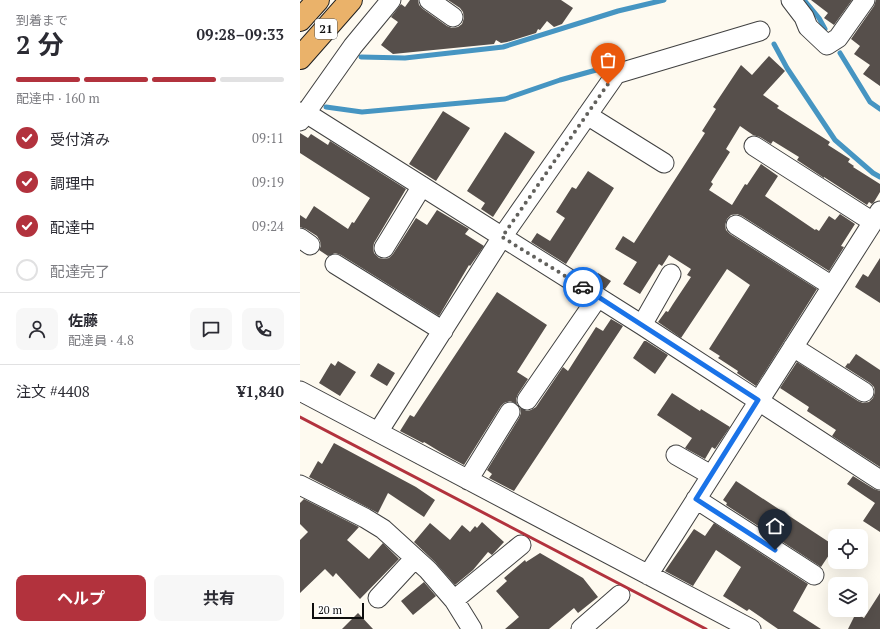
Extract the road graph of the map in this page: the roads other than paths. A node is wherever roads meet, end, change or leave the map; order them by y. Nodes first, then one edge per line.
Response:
1 (318, 0) edge
2 (351, 0) edge
3 (391, 0) edge
4 (430, 0) edge
5 (791, 0) edge
6 (865, 0) edge
7 (453, 17) dead end
8 (300, 20) edge
9 (760, 32) dead end
10 (300, 58) edge
11 (302, 115) edge
12 (587, 115) junction
13 (754, 146) dead end
14 (664, 163) dead end
15 (422, 186) junction
16 (876, 217) edge
17 (736, 225) dead end
18 (502, 237) junction
19 (384, 248) dead end
20 (335, 264) dead end
21 (671, 274) dead end
22 (832, 286) junction
23 (598, 297) junction
24 (642, 325) junction
25 (443, 331) junction
26 (793, 347) junction
27 (300, 391) edge
28 (864, 392) dead end
29 (527, 400) dead end
30 (758, 400) junction
31 (510, 412) dead end
32 (378, 432) junction
33 (676, 455) dead end
34 (711, 475) junction
35 (468, 480) junction
36 (880, 480) edge
37 (300, 485) edge
38 (696, 499) junction
39 (521, 545) dead end
40 (415, 558) junction
41 (648, 575) junction
42 (814, 575) dead end
43 (620, 595) dead end
44 (378, 598) dead end
45 (454, 600) junction
46 (472, 629) edge
47 (581, 629) edge
48 (751, 629) edge

1 - 8 highway, 21
2 - 10 highway, 21
3 - 11 street
4 - 7 street
5 - 6 street
9 - 12 street
11 - 15 street
12 - 14 street
12 - 18 street
13 - 16 street
15 - 18 street
15 - 19 street
16 - 22 street
17 - 22 street
18 - 23 street
18 - 25 street
20 - 25 street
21 - 24 street
22 - 26 street
23 - 24 street
23 - 29 street
24 - 30 street
25 - 32 street
26 - 28 street
26 - 30 street
27 - 32 street
30 - 34 street
30 - 36 street
31 - 35 street
32 - 35 street
33 - 34 street
34 - 38 street
35 - 41 street
37 - 40 street
38 - 41 street
38 - 42 street
39 - 45 street
40 - 44 street
40 - 45 street
41 - 48 street
43 - 47 street
45 - 46 street

